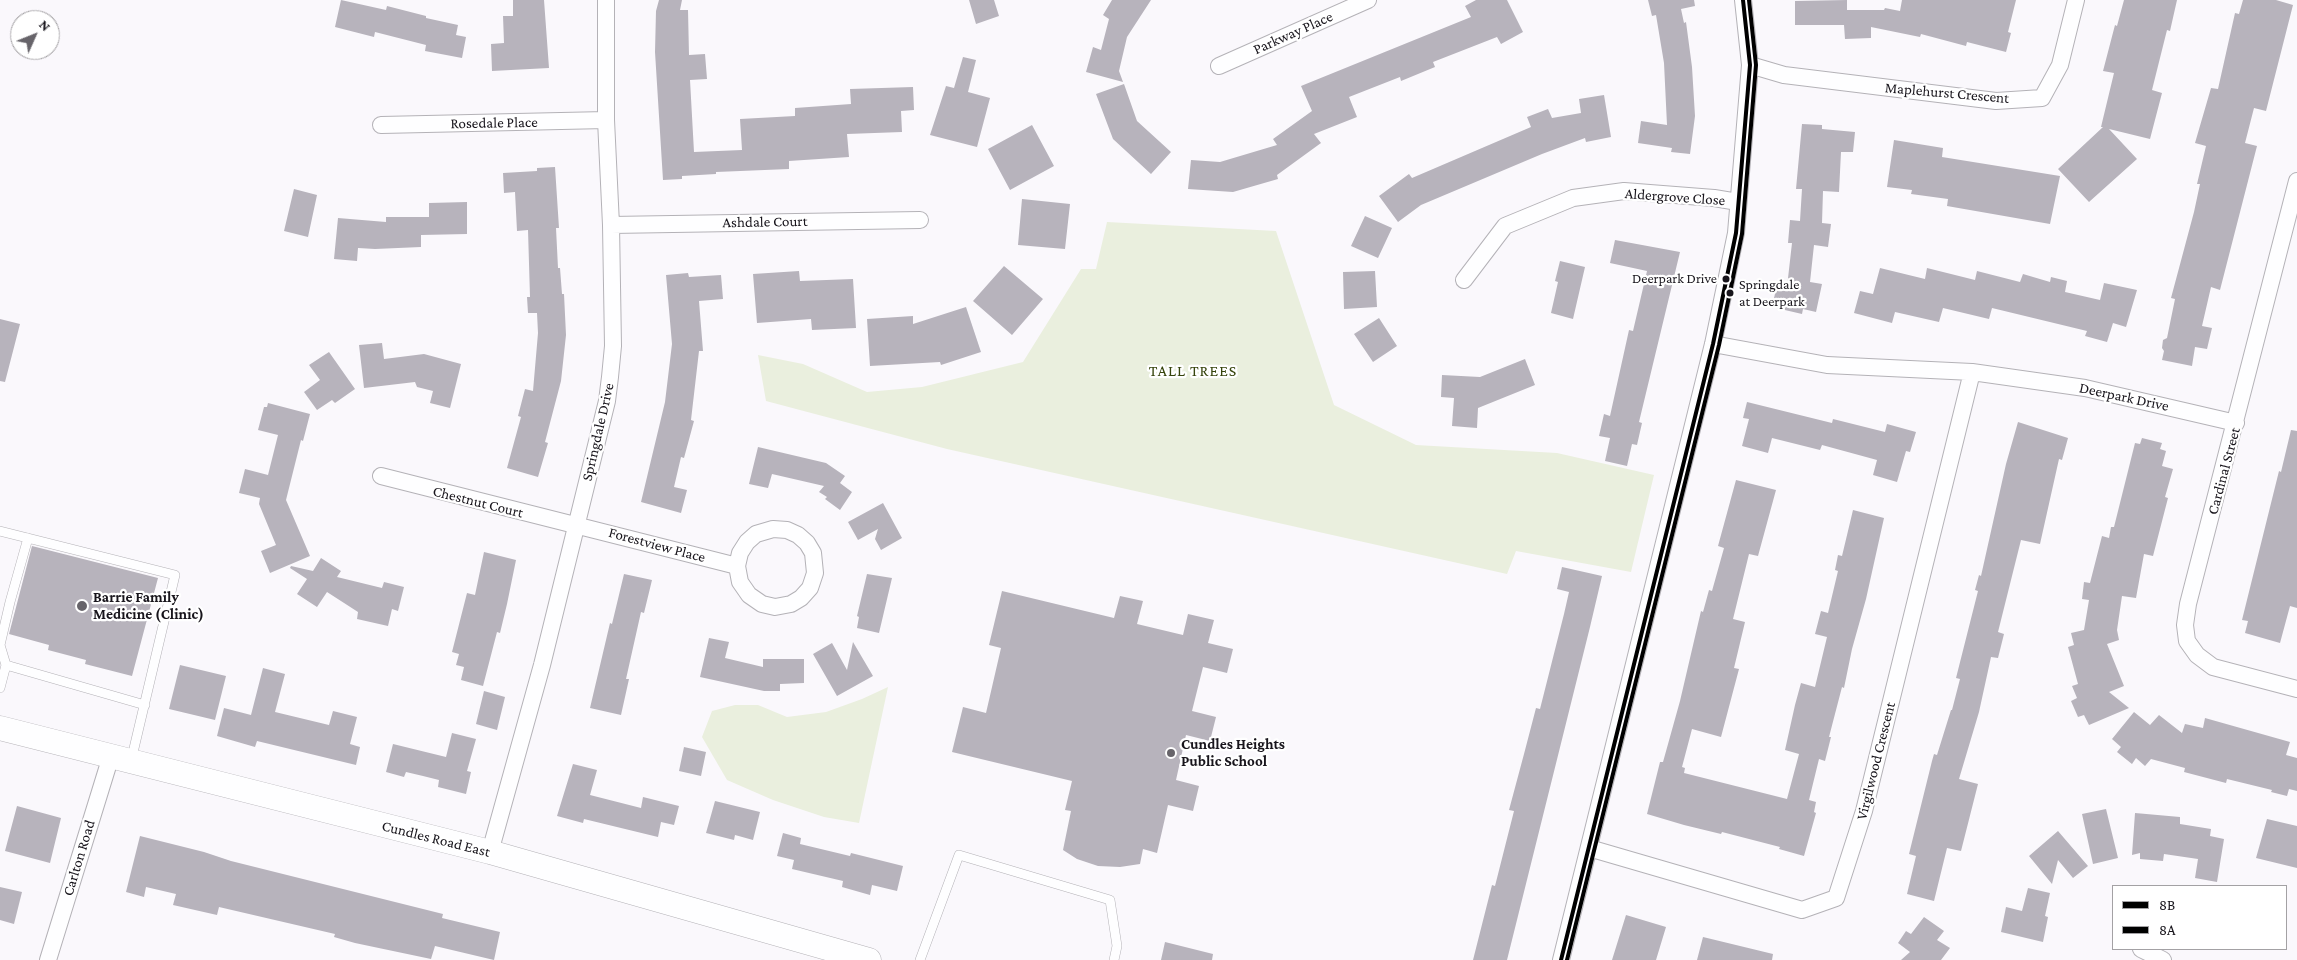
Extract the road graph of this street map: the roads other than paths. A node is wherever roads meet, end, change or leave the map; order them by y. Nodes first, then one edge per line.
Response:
1 (606, 0) edge
2 (1368, 0) edge
3 (1743, 0) edge
4 (2076, 0) edge
5 (1750, 65) junction
6 (1218, 66) dead end
7 (606, 120) junction
8 (381, 125) dead end
9 (2297, 181) edge
10 (1738, 202) junction
11 (920, 220) dead end
12 (611, 225) junction
13 (1464, 280) dead end
14 (1714, 344) junction
15 (1972, 372) junction
16 (2236, 423) junction
17 (381, 476) dead end
18 (576, 524) junction
19 (0, 531) edge
20 (28, 538) junction
21 (737, 566) junction
22 (6, 665) junction
23 (0, 688) edge
24 (2297, 690) edge
25 (145, 705) junction
26 (0, 728) edge
27 (121, 758) junction
28 (1589, 848) junction
29 (490, 852) junction
30 (2143, 950) edge
31 (48, 960) edge
32 (870, 960) edge
33 (920, 960) edge
34 (1114, 960) edge
35 (1561, 960) edge
36 (2163, 960) edge

1 - 7 street, Springdale Drive
2 - 6 street, Parkway Place
3 - 5 street
4 - 5 street, Maplehurst Crescent
5 - 10 street
7 - 8 street, Rosedale Place
7 - 12 street, Springdale Drive
9 - 16 street, Cardinal Street
10 - 13 street, Aldergrove Close
10 - 14 street
11 - 12 street, Ashdale Court
12 - 18 street, Springdale Drive
14 - 15 street, Deerpark Drive
14 - 28 street
15 - 16 street, Deerpark Drive
15 - 28 street, Virgilwood Crescent
16 - 24 street, Cardinal Street
17 - 18 street, Chestnut Court
18 - 21 street, Forestview Place
18 - 29 street, Springdale Drive
19 - 20 lane
20 - 22 lane
20 - 25 lane
21 - 21 street
22 - 23 lane
22 - 25 lane
25 - 27 lane
26 - 27 main road, Cundles Road East
27 - 29 main road, Cundles Road East
27 - 31 street, Carlton Road
28 - 35 street
29 - 32 main road, Cundles Road East
30 - 36 street
33 - 34 lane

